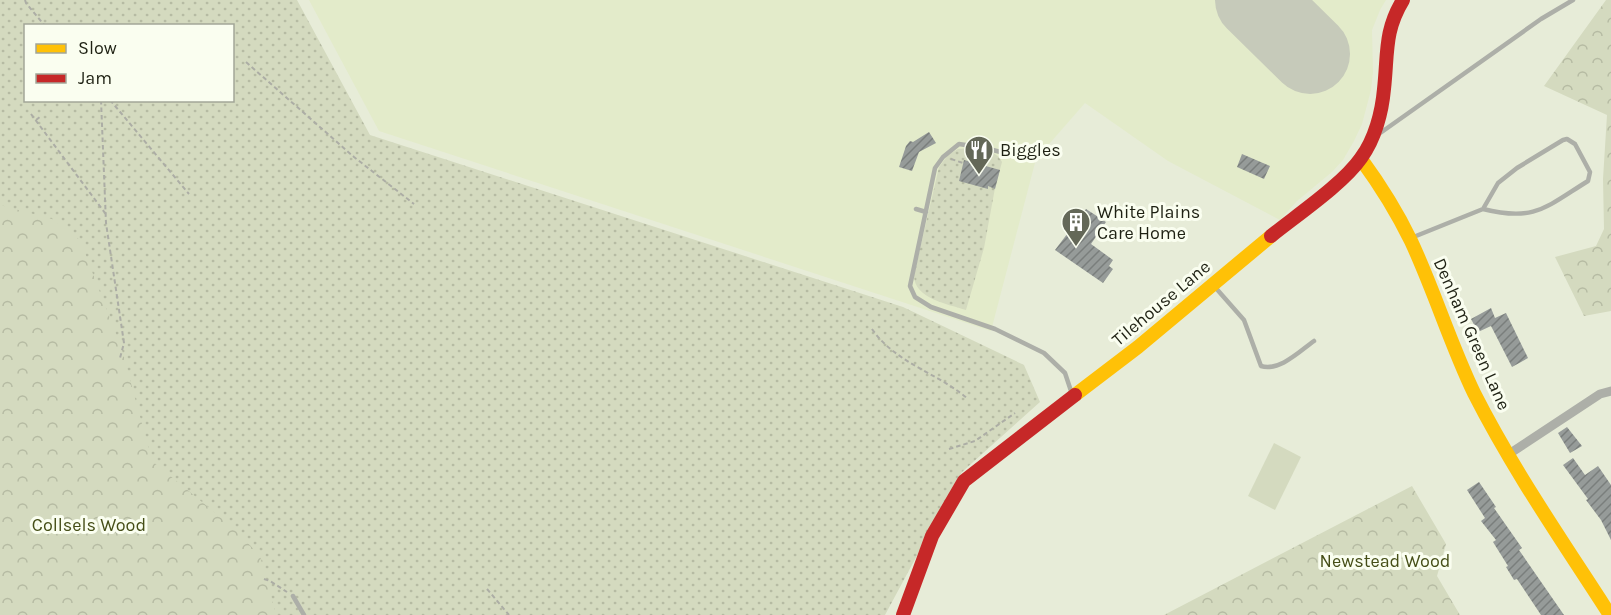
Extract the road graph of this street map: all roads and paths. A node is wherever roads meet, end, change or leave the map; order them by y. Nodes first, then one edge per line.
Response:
1 (25, 0) edge
2 (1404, 0) edge
3 (1574, 0) edge
4 (41, 14) dead end
5 (37, 16) junction
6 (43, 24) edge
7 (246, 62) dead end
8 (101, 102) edge
9 (112, 102) edge
10 (32, 114) dead end
11 (40, 116) dead end
12 (36, 120) junction
13 (1370, 140) junction
14 (1016, 156) dead end
15 (1361, 159) junction
16 (189, 194) dead end
17 (414, 204) dead end
18 (916, 209) dead end
19 (1483, 209) junction
20 (926, 212) junction
21 (106, 213) junction
22 (1411, 238) junction
23 (1213, 284) junction
24 (872, 329) dead end
25 (1314, 340) dead end
26 (120, 358) dead end
27 (1611, 391) edge
28 (1073, 397) junction
29 (968, 399) dead end
30 (1015, 414) dead end
31 (949, 449) dead end
32 (1509, 454) junction
33 (264, 579) dead end
34 (488, 589) dead end
35 (293, 596) joint
36 (304, 615) edge
37 (509, 615) edge
38 (903, 615) edge
39 (1610, 615) edge

1 - 5 path
2 - 13 street, Tilehouse Lane
3 - 13 lane
4 - 5 path
5 - 6 path
7 - 17 path
8 - 21 path
9 - 16 path
10 - 12 path
11 - 12 path
12 - 21 path
13 - 15 street, Tilehouse Lane
14 - 20 lane
15 - 22 street, Denham Green Lane
15 - 23 street, Tilehouse Lane
18 - 20 lane
19 - 19 lane
19 - 22 lane
20 - 28 lane
21 - 26 path
22 - 32 street, Denham Green Lane
23 - 25 lane
23 - 28 street, Tilehouse Lane
24 - 29 path
27 - 32 street
28 - 38 street, Tilehouse Lane
30 - 31 path
32 - 39 street, Denham Green Lane
33 - 35 path
34 - 37 path
35 - 36 lane

